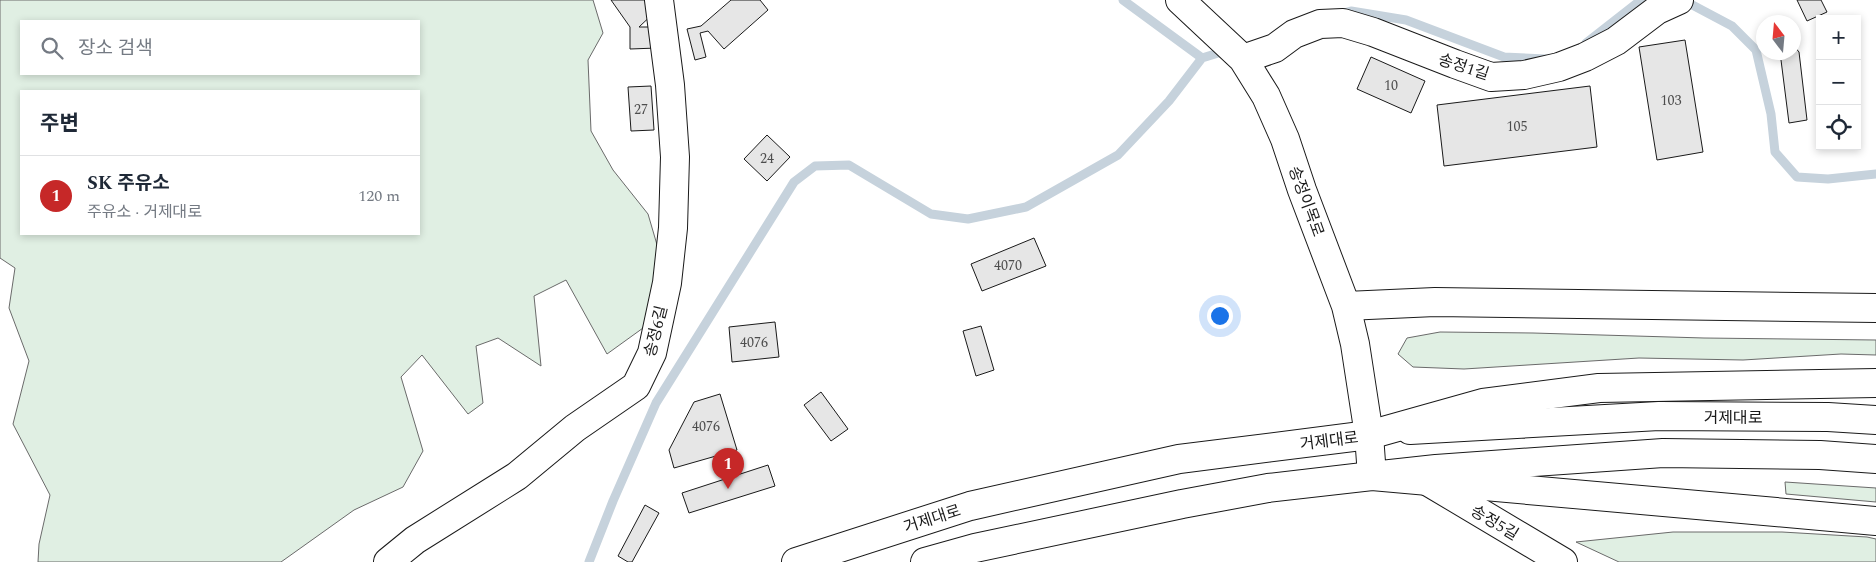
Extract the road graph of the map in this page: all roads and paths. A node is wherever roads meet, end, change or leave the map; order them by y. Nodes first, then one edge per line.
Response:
1 (659, 0) edge
2 (1180, 0) edge
3 (1668, 5) edge
4 (1243, 59) junction
5 (1346, 306) junction
6 (1876, 308) edge
7 (1876, 383) edge
8 (1876, 420) edge
9 (1368, 435) junction
10 (1876, 459) edge
11 (1372, 476) junction
12 (1427, 480) junction
13 (1876, 521) edge
14 (1547, 560) edge
15 (388, 562) edge
16 (796, 562) edge
17 (925, 562) edge

1 - 15 main road, 송정6길
2 - 4 main road, 송정이목로
3 - 4 main road, 송정1길
4 - 5 main road, 송정이목로
5 - 6 main road
5 - 9 main road, 송정이목로
7 - 9 main road
8 - 9 main road, 거제대로
9 - 11 main road, 송정이목로
9 - 16 main road, 거제대로
10 - 11 main road
11 - 12 main road
11 - 17 main road
12 - 13 main road
12 - 14 main road, 송정5길

